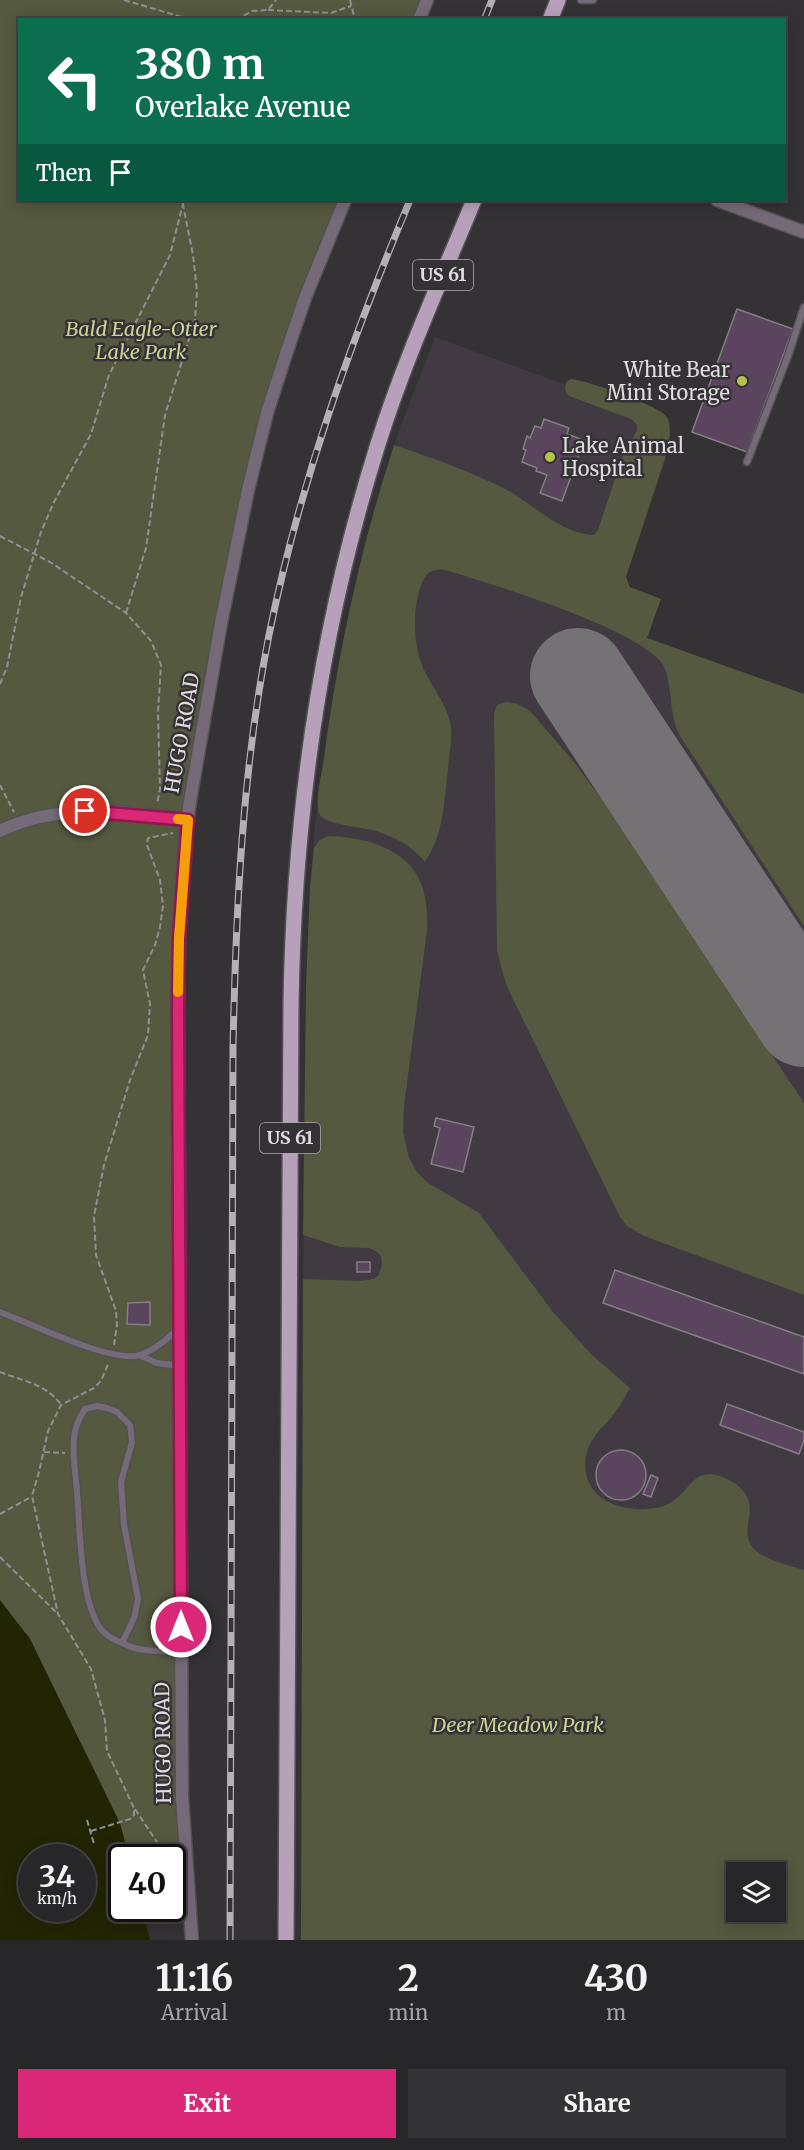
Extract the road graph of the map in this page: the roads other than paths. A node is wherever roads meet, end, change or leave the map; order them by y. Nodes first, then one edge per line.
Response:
1 (427, 0) edge
2 (558, 0) edge
3 (581, 0) edge
4 (593, 0) edge
5 (420, 18) edge
6 (551, 18) edge
7 (345, 201) edge
8 (474, 201) edge
9 (720, 201) edge
10 (804, 232) edge
11 (804, 307) edge
12 (747, 462) dead end
13 (188, 820) junction
14 (0, 831) edge
15 (0, 1312) edge
16 (179, 1328) junction
17 (139, 1355) junction
18 (180, 1366) junction
19 (122, 1643) junction
20 (181, 1651) junction
21 (192, 1940) edge
22 (286, 1940) edge

1 - 5 street
2 - 6 main road
3 - 4 lane
7 - 13 street, HUGO ROAD
8 - 22 main road, US 61
9 - 10 street
11 - 12 lane
13 - 14 street
13 - 16 street, HUGO ROAD
15 - 17 lane
16 - 17 lane
16 - 18 street, HUGO ROAD
17 - 18 lane
18 - 20 street, HUGO ROAD
19 - 19 lane
19 - 20 lane
20 - 21 street, HUGO ROAD

